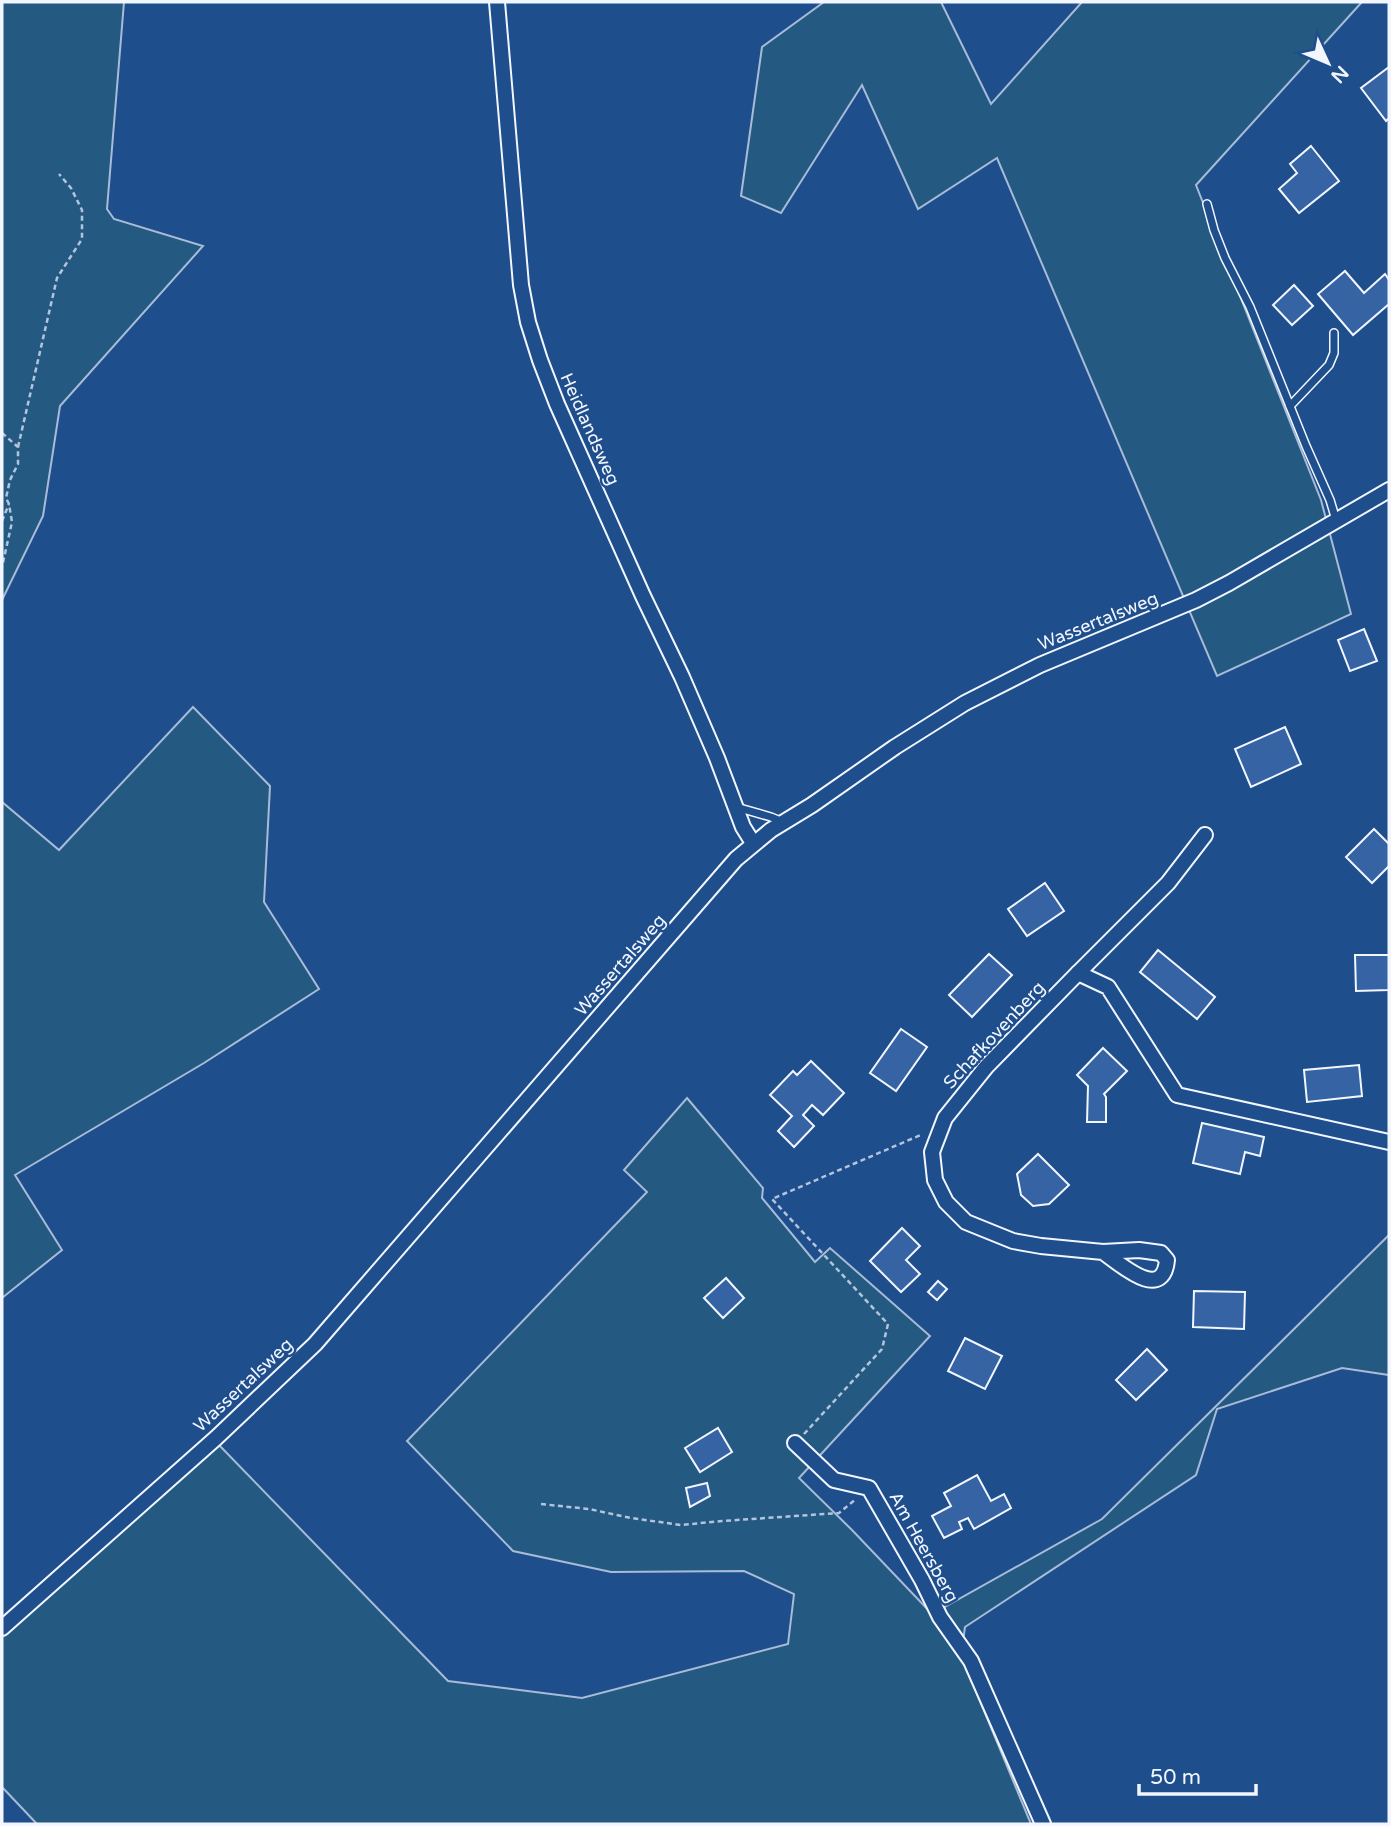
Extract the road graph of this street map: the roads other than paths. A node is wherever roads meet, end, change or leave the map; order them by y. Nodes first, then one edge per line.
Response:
1 (496, 2) edge
2 (1207, 204) dead end
3 (1334, 334) dead end
4 (1290, 406) junction
5 (1389, 490) edge
6 (1336, 520) junction
7 (736, 807) junction
8 (784, 822) junction
9 (1205, 835) dead end
10 (753, 843) junction
11 (1078, 973) junction
12 (1389, 1142) edge
13 (1103, 1252) dead end
14 (794, 1443) road end
15 (2, 1628) edge
16 (1043, 1824) edge

1 - 7 street, Heidlandsweg
2 - 4 lane
3 - 4 lane
4 - 6 lane
5 - 6 street, Wassertalsweg
6 - 8 street, Wassertalsweg
7 - 8 lane
7 - 10 street, Heidlandsweg
8 - 10 street, Wassertalsweg
9 - 11 street, Schafkovenberg
10 - 15 street, Wassertalsweg
11 - 12 street
11 - 13 street, Schafkovenberg
14 - 16 street, Am Heersberg

